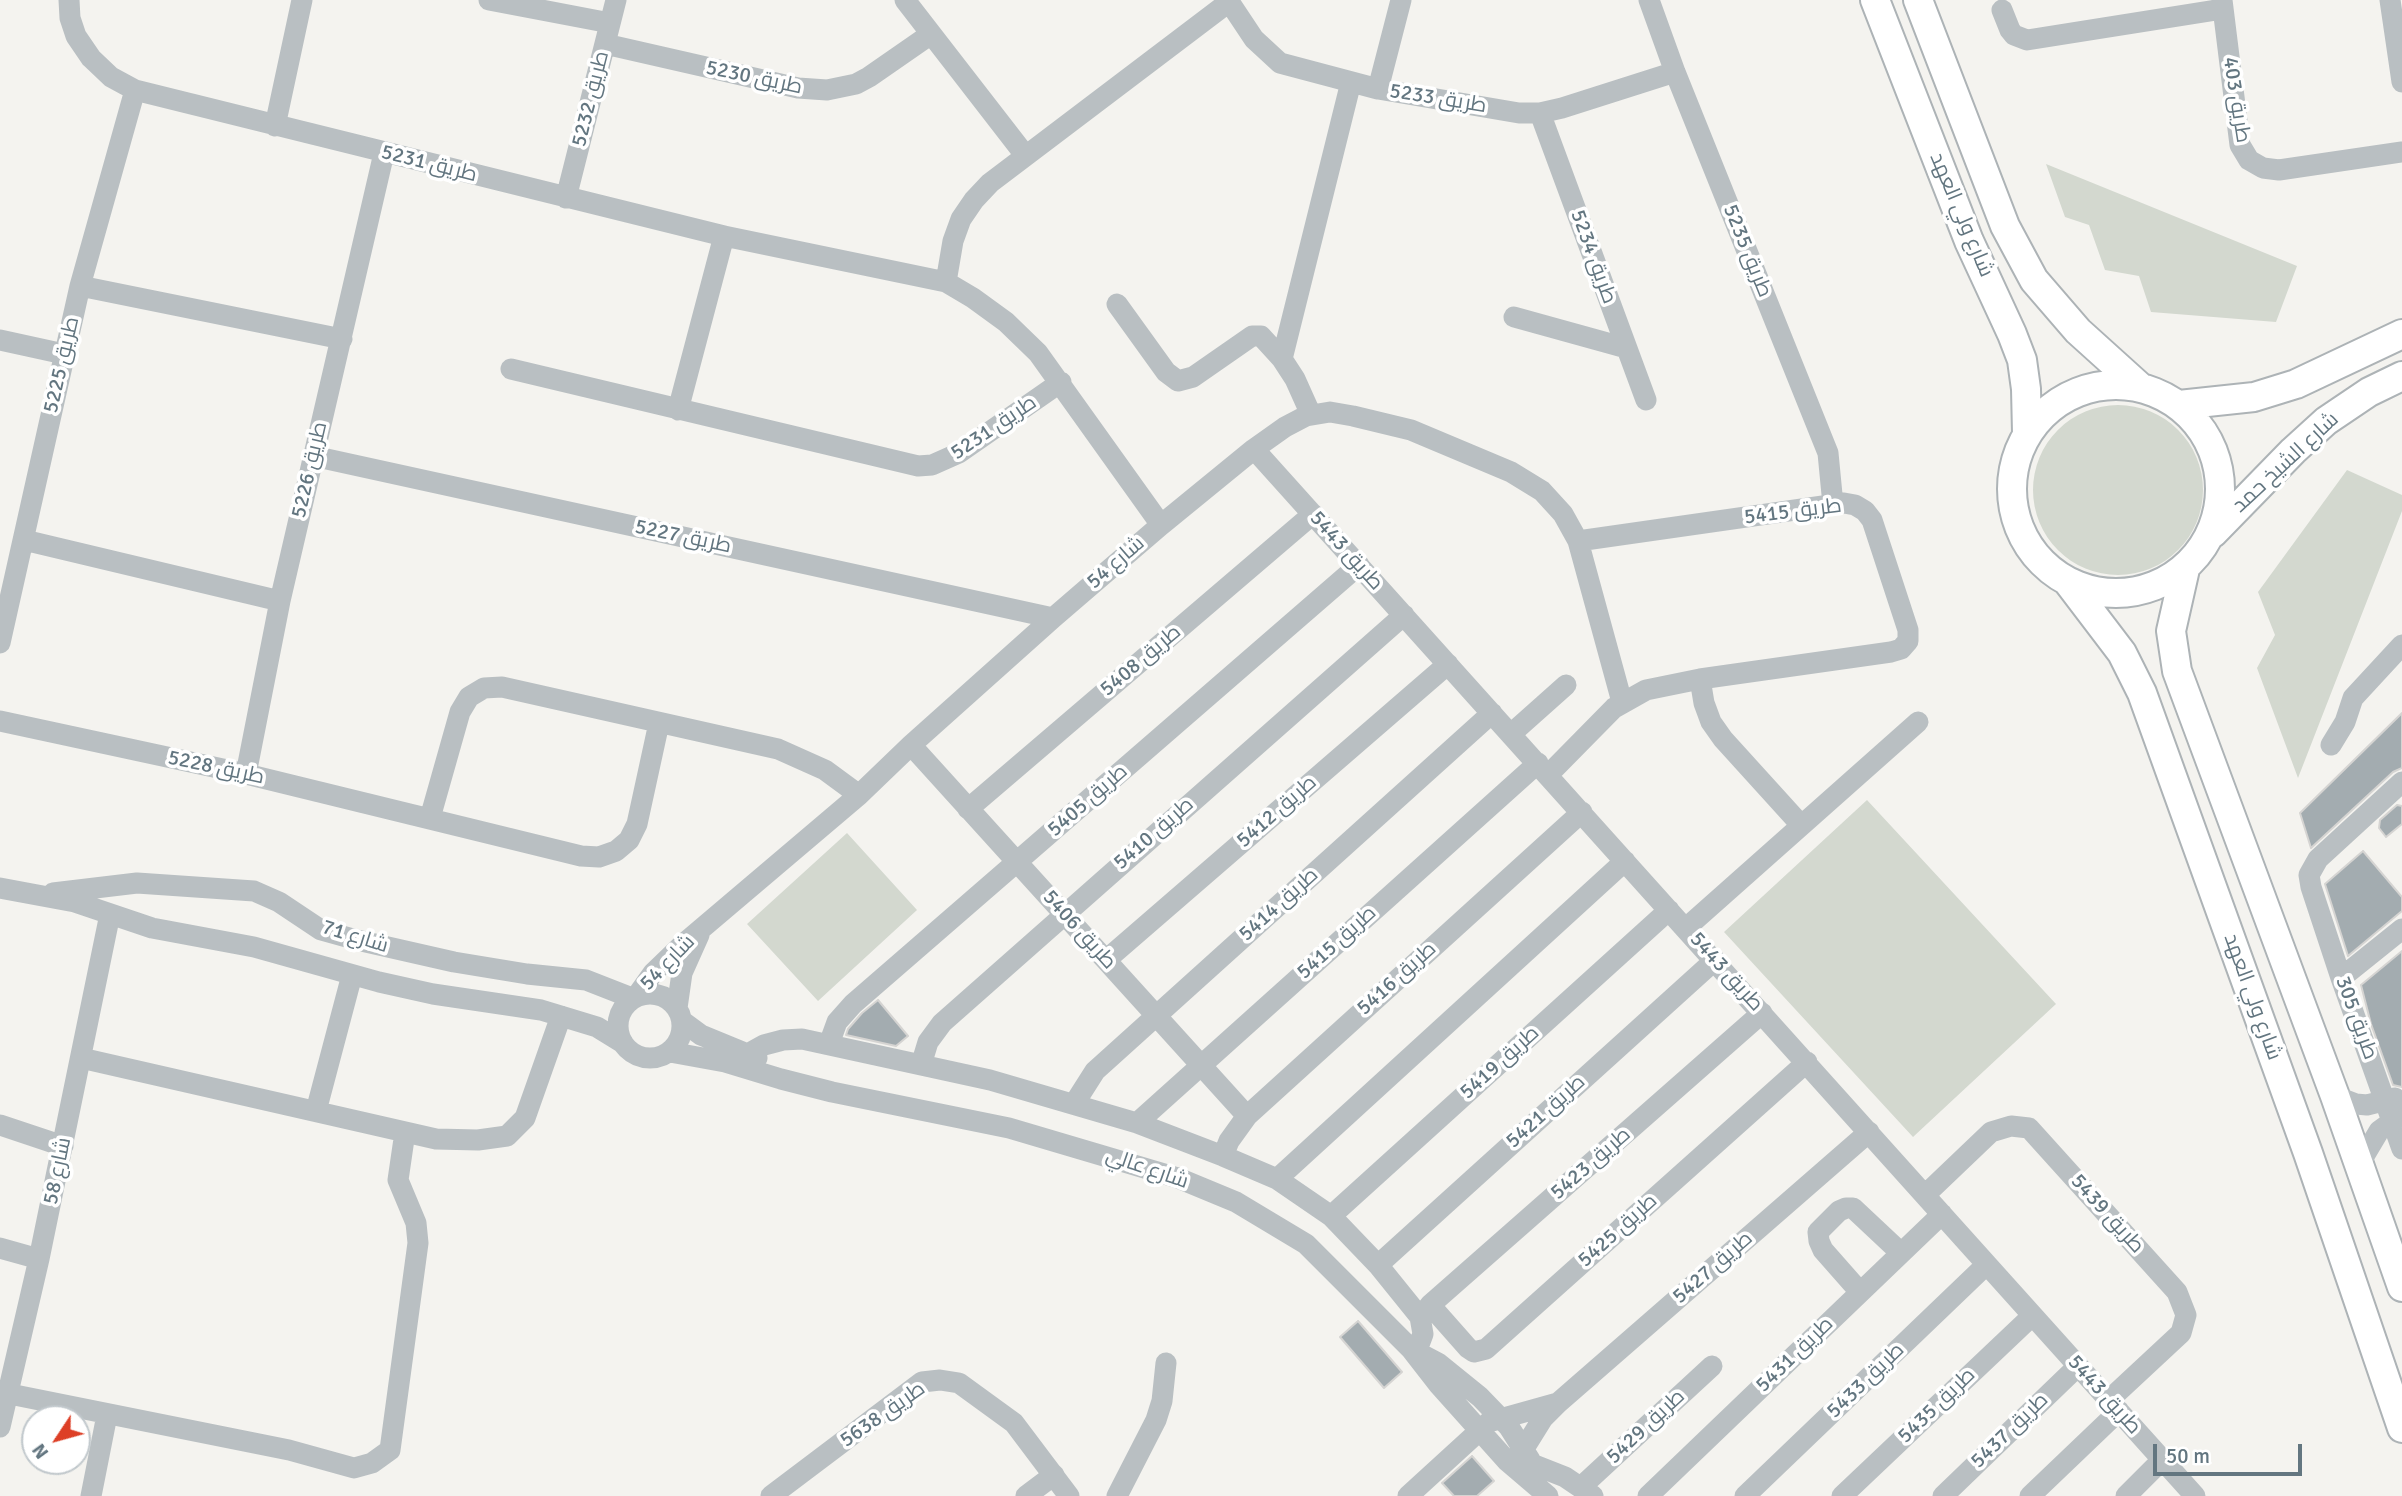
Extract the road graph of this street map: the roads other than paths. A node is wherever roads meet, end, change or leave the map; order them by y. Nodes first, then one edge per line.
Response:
1 (69, 0) edge
2 (302, 0) edge
3 (489, 0) edge
4 (616, 0) edge
5 (905, 0) edge
6 (1401, 0) edge
7 (1648, 0) edge
8 (1875, 0) edge
9 (1918, 0) edge
10 (2390, 0) edge
11 (1228, 1) edge
12 (2222, 4) edge
13 (2002, 10) dead end
14 (607, 34) junction
15 (931, 34) junction
16 (1675, 72) junction
17 (1351, 82) junction
18 (2402, 82) edge
19 (1378, 89) junction
20 (135, 90) junction
21 (1540, 113) junction
22 (275, 126) junction
23 (2402, 152) edge
24 (384, 153) junction
25 (1025, 155) junction
26 (566, 198) junction
27 (724, 236) junction
28 (946, 282) junction
29 (80, 286) junction
30 (1116, 304) dead end
31 (1514, 317) dead end
32 (2402, 334) edge
33 (342, 339) junction
34 (0, 340) edge
35 (1626, 348) junction
36 (64, 354) junction
37 (1282, 359) junction
38 (511, 369) dead end
39 (2402, 376) edge
40 (1061, 382) junction
41 (2140, 387) junction
42 (1646, 400) dead end
43 (2179, 405) junction
44 (678, 410) junction
45 (1306, 416) junction
46 (2027, 433) junction
47 (1254, 449) junction
48 (313, 456) junction
49 (1833, 505) junction
50 (1313, 514) junction
51 (1161, 525) junction
52 (2211, 535) junction
53 (23, 540) junction
54 (1578, 541) junction
55 (1359, 565) junction
56 (2185, 569) junction
57 (2068, 582) junction
58 (280, 601) junction
59 (1404, 615) junction
60 (1053, 618) junction
61 (0, 643) edge
62 (2402, 645) edge
63 (1448, 664) junction
64 (1700, 679) junction
65 (1566, 685) dead end
66 (1622, 702) junction
67 (1492, 713) junction
68 (0, 721) edge
69 (1918, 722) dead end
70 (659, 723) junction
71 (1511, 734) junction
72 (911, 744) junction
73 (2331, 745) dead end
74 (1543, 769) junction
75 (246, 774) junction
76 (2402, 782) edge
77 (859, 795) junction
78 (968, 809) junction
79 (1581, 812) junction
80 (430, 818) junction
81 (1801, 825) junction
82 (1625, 860) junction
83 (1017, 863) junction
84 (0, 888) edge
85 (39, 895) junction
86 (1669, 910) junction
87 (110, 914) junction
88 (1063, 914) junction
89 (1686, 928) junction
90 (2402, 929) edge
91 (701, 930) junction
92 (1106, 960) junction
93 (1715, 960) junction
94 (352, 975) junction
95 (2341, 978) junction
96 (634, 998) junction
97 (1762, 1013) junction
98 (680, 1014) junction
99 (561, 1016) junction
100 (1156, 1016) junction
101 (623, 1043) junction
102 (829, 1044) junction
103 (670, 1052) junction
104 (747, 1055) junction
105 (81, 1058) junction
106 (1807, 1062) junction
107 (921, 1065) junction
108 (1201, 1065) junction
109 (832, 1092) junction
110 (2335, 1096) junction
111 (1074, 1104) junction
112 (2393, 1109) edge
113 (316, 1111) junction
114 (1247, 1116) junction
115 (1137, 1123) junction
116 (0, 1125) edge
117 (405, 1132) junction
118 (1869, 1132) junction
119 (63, 1146) junction
120 (2402, 1149) edge
121 (1223, 1156) junction
122 (2360, 1163) junction
123 (1277, 1179) junction
124 (1925, 1195) junction
125 (1942, 1214) junction
126 (1331, 1216) junction
127 (0, 1248) edge
128 (2395, 1252) edge
129 (1901, 1253) junction
130 (39, 1259) junction
131 (1378, 1265) junction
132 (1986, 1265) junction
133 (2402, 1287) edge
134 (1860, 1292) junction
135 (1425, 1311) junction
136 (2032, 1316) junction
137 (1411, 1349) junction
138 (1166, 1363) dead end
139 (1712, 1366) dead end
140 (2078, 1366) junction
141 (4, 1393) edge
142 (1558, 1403) junction
143 (2114, 1406) junction
144 (107, 1415) junction
145 (1502, 1417) junction
146 (0, 1427) edge
147 (2402, 1429) edge
148 (1480, 1431) junction
149 (1521, 1458) junction
150 (2162, 1460) junction
151 (1054, 1475) junction
152 (1587, 1491) edge
153 (92, 1496) edge
154 (771, 1496) edge
155 (1026, 1496) edge
156 (1069, 1496) edge
157 (1117, 1496) edge
158 (1408, 1496) edge
159 (1548, 1496) edge
160 (1555, 1496) edge
161 (1648, 1496) edge
162 (1745, 1496) edge
163 (1842, 1496) edge
164 (1942, 1496) edge
165 (2030, 1496) edge
166 (2126, 1496) edge
167 (2195, 1496) edge

1 - 20 street, طريق 5231
2 - 22 street
3 - 14 street, طريق 5230
4 - 14 street, طريق 5232
5 - 15 street
6 - 19 street
7 - 16 street, طريق 5235
8 - 46 main road, شارع ولي العهد
9 - 41 main road, شارع ولي العهد
10 - 18 street
11 - 17 street, طريق 5233
11 - 25 street
12 - 13 street, طريق 403
12 - 23 street, طريق 403
14 - 15 street, طريق 5230
14 - 26 street, طريق 5232
15 - 25 street
16 - 21 street, طريق 5233
16 - 49 street, طريق 5235
17 - 19 street, طريق 5233
17 - 37 street
19 - 21 street, طريق 5233
20 - 22 street, طريق 5231
20 - 29 street, طريق 5225
21 - 35 street, طريق 5234
22 - 24 street, طريق 5231
24 - 26 street, طريق 5231
24 - 33 street, طريق 5226
25 - 28 street
26 - 27 street, طريق 5231
27 - 28 street, طريق 5231
27 - 44 street
28 - 40 street, طريق 5231
29 - 33 street
29 - 36 street, طريق 5225
30 - 37 street
31 - 35 street
32 - 43 main road
33 - 48 street, طريق 5226
34 - 36 street
35 - 42 street, طريق 5234
36 - 53 street, طريق 5225
37 - 45 street
38 - 44 street, طريق 5231
39 - 52 main road, شارع الشيخ حمد
40 - 44 street, طريق 5231
40 - 51 street, طريق 5231
41 - 43 main road
41 - 46 main road
43 - 52 main road
45 - 47 street, شارع 54
45 - 54 street, شارع 54
46 - 57 main road
47 - 50 street, طريق 5443
47 - 51 street, شارع 54
48 - 58 street, طريق 5226
48 - 60 street, طريق 5227
49 - 54 street, طريق 5415
49 - 64 street, طريق 5415
50 - 55 street, طريق 5443
50 - 78 street, طريق 5408
51 - 60 street, شارع 54
52 - 56 main road
53 - 58 street
53 - 61 street, طريق 5225
54 - 66 street
55 - 59 street, طريق 5443
55 - 83 street, طريق 5405
56 - 57 main road
56 - 110 main road, شارع ولي العهد
57 - 147 main road, شارع ولي العهد
58 - 75 street, طريق 5226
59 - 63 street, طريق 5443
59 - 88 street, طريق 5410
60 - 72 street, شارع 54
62 - 73 street
63 - 67 street, طريق 5443
63 - 92 street, طريق 5412
64 - 66 street, طريق 5415
64 - 81 street
65 - 71 street
66 - 74 street, طريق 5415
67 - 71 street, طريق 5443
67 - 100 street, طريق 5414
68 - 75 street, طريق 5228
69 - 81 street
70 - 77 street
70 - 80 street
70 - 80 street, طريق 5228
71 - 74 street, طريق 5443
72 - 77 street, شارع 54
72 - 78 street, طريق 5406
74 - 79 street, طريق 5443
74 - 108 street, طريق 5415
75 - 80 street, طريق 5228
76 - 95 street, طريق 305
77 - 91 street, شارع 54
78 - 83 street, طريق 5406
79 - 82 street, طريق 5443
79 - 114 street, طريق 5416
81 - 89 street
82 - 86 street, طريق 5443
82 - 123 street
83 - 88 street, طريق 5406
83 - 102 street, طريق 5405
84 - 85 street, شارع 71
85 - 87 street, شارع 71
85 - 96 street, شارع 71
86 - 89 street, طريق 5443
86 - 126 street, طريق 5419
87 - 94 street, شارع 71
87 - 105 street, شارع 58
88 - 92 street, طريق 5406
88 - 107 street, طريق 5410
89 - 93 street, طريق 5443
90 - 95 street
91 - 96 street, شارع 54
91 - 98 street, شارع 54
92 - 100 street, طريق 5406
93 - 97 street, طريق 5443
93 - 131 street, طريق 5421
94 - 99 street, شارع 71
94 - 113 street
95 - 112 street, طريق 305
96 - 98 street
96 - 101 street
97 - 106 street, طريق 5443
97 - 135 street, طريق 5423
98 - 103 street
98 - 104 street, شارع عالي
99 - 101 street, شارع 71
99 - 117 street
100 - 108 street, طريق 5406
100 - 111 street, طريق 5414
101 - 103 street
102 - 104 street
102 - 107 street
103 - 109 street, شارع عالي
104 - 109 street, شارع عالي
105 - 113 street
105 - 119 street, شارع 58
106 - 118 street, طريق 5443
106 - 135 street, طريق 5425
107 - 111 street
108 - 114 street, طريق 5406
108 - 115 street, طريق 5415
109 - 137 street, شارع عالي
110 - 112 street
110 - 122 main road, شارع ولي العهد
111 - 115 street
112 - 120 street, طريق 305
112 - 122 street
113 - 117 street
114 - 121 street, طريق 5416
115 - 121 street
116 - 119 street
117 - 144 street
118 - 124 street, طريق 5443
118 - 142 street, طريق 5427
119 - 130 street, شارع 58
121 - 123 street
122 - 128 main road, شارع ولي العهد
123 - 126 street
124 - 125 street, طريق 5443
124 - 143 street, طريق 5439
125 - 129 street, طريق 5431
125 - 132 street, طريق 5443
126 - 131 street
127 - 130 street
128 - 133 main road, شارع ولي العهد
129 - 134 street, طريق 5431
129 - 134 street
130 - 141 street, شارع 58
131 - 135 street
132 - 136 street, طريق 5443
132 - 162 street, طريق 5433
134 - 161 street, طريق 5431
135 - 137 street
136 - 140 street, طريق 5443
136 - 163 street, طريق 5435
137 - 145 street, شارع عالي
137 - 148 street, شارع عالي
138 - 157 street
139 - 152 street, طريق 5429
140 - 143 street, طريق 5443
140 - 164 street, طريق 5437
141 - 144 street
141 - 146 street, شارع 58
142 - 145 street, طريق 5427
142 - 149 street, طريق 5427
143 - 150 street, طريق 5443
143 - 165 street, طريق 5439
144 - 153 street
145 - 148 street, طريق 5427
145 - 149 street, شارع عالي
148 - 149 street, شارع عالي
148 - 158 street, طريق 5427
149 - 152 street
149 - 159 street, شارع عالي
149 - 160 street, شارع عالي
150 - 166 street
150 - 167 street, طريق 5443
151 - 154 street, طريق 5638
151 - 155 street
151 - 156 street, طريق 5638

